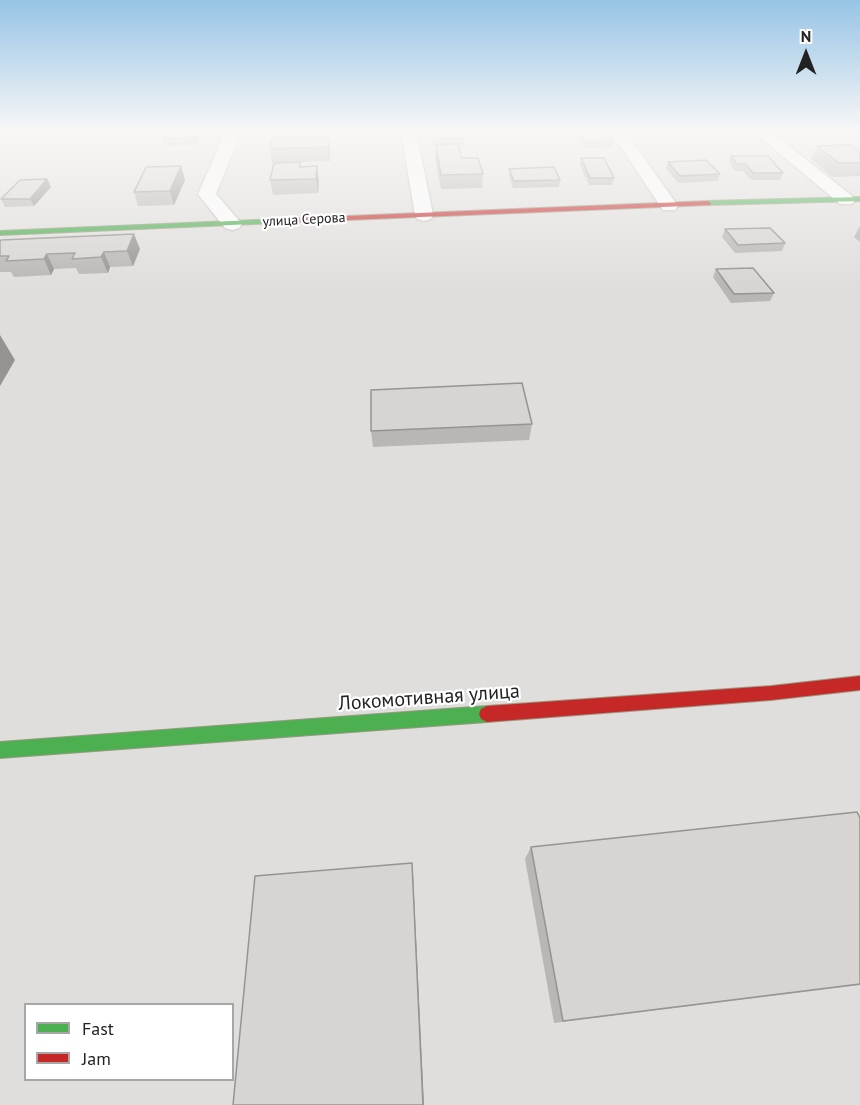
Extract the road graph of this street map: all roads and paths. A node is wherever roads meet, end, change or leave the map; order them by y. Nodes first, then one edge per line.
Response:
1 (212, 183) edge
2 (418, 183) edge
3 (653, 183) edge
4 (830, 183) edge
5 (853, 199) edge
6 (669, 206) junction
7 (424, 215) junction
8 (232, 224) junction
9 (0, 233) edge
10 (860, 683) edge
11 (0, 750) edge

1 - 8 street
2 - 7 street
3 - 6 street
4 - 5 street
5 - 6 street, улица Серова
6 - 7 street, улица Серова
7 - 8 street, улица Серова
8 - 9 street, улица Серова
10 - 11 street, Локомотивная улица

